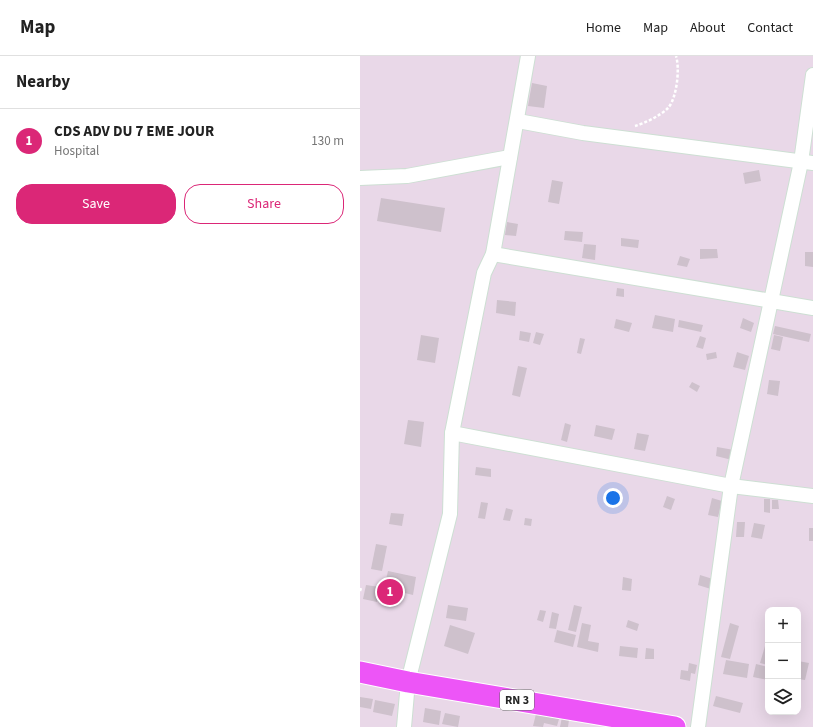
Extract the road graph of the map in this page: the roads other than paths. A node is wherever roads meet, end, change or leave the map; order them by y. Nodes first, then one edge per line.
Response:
1 (528, 56) edge
2 (813, 75) edge
3 (518, 121) junction
4 (510, 157) junction
5 (807, 162) edge
6 (360, 178) edge
7 (493, 254) junction
8 (770, 301) junction
9 (813, 308) edge
10 (452, 433) junction
11 (731, 486) junction
12 (813, 496) edge
13 (360, 672) edge
14 (408, 682) junction
15 (404, 727) edge
16 (675, 727) edge
17 (698, 727) edge

1 - 3 street
2 - 5 street
3 - 4 street
3 - 5 street
4 - 6 street
4 - 7 street
5 - 8 street
7 - 8 street
7 - 10 street
8 - 9 street
8 - 11 street
10 - 11 street
10 - 14 street
11 - 12 street
11 - 17 street
13 - 14 highway, RN 3
14 - 15 street
14 - 16 highway, RN 3

